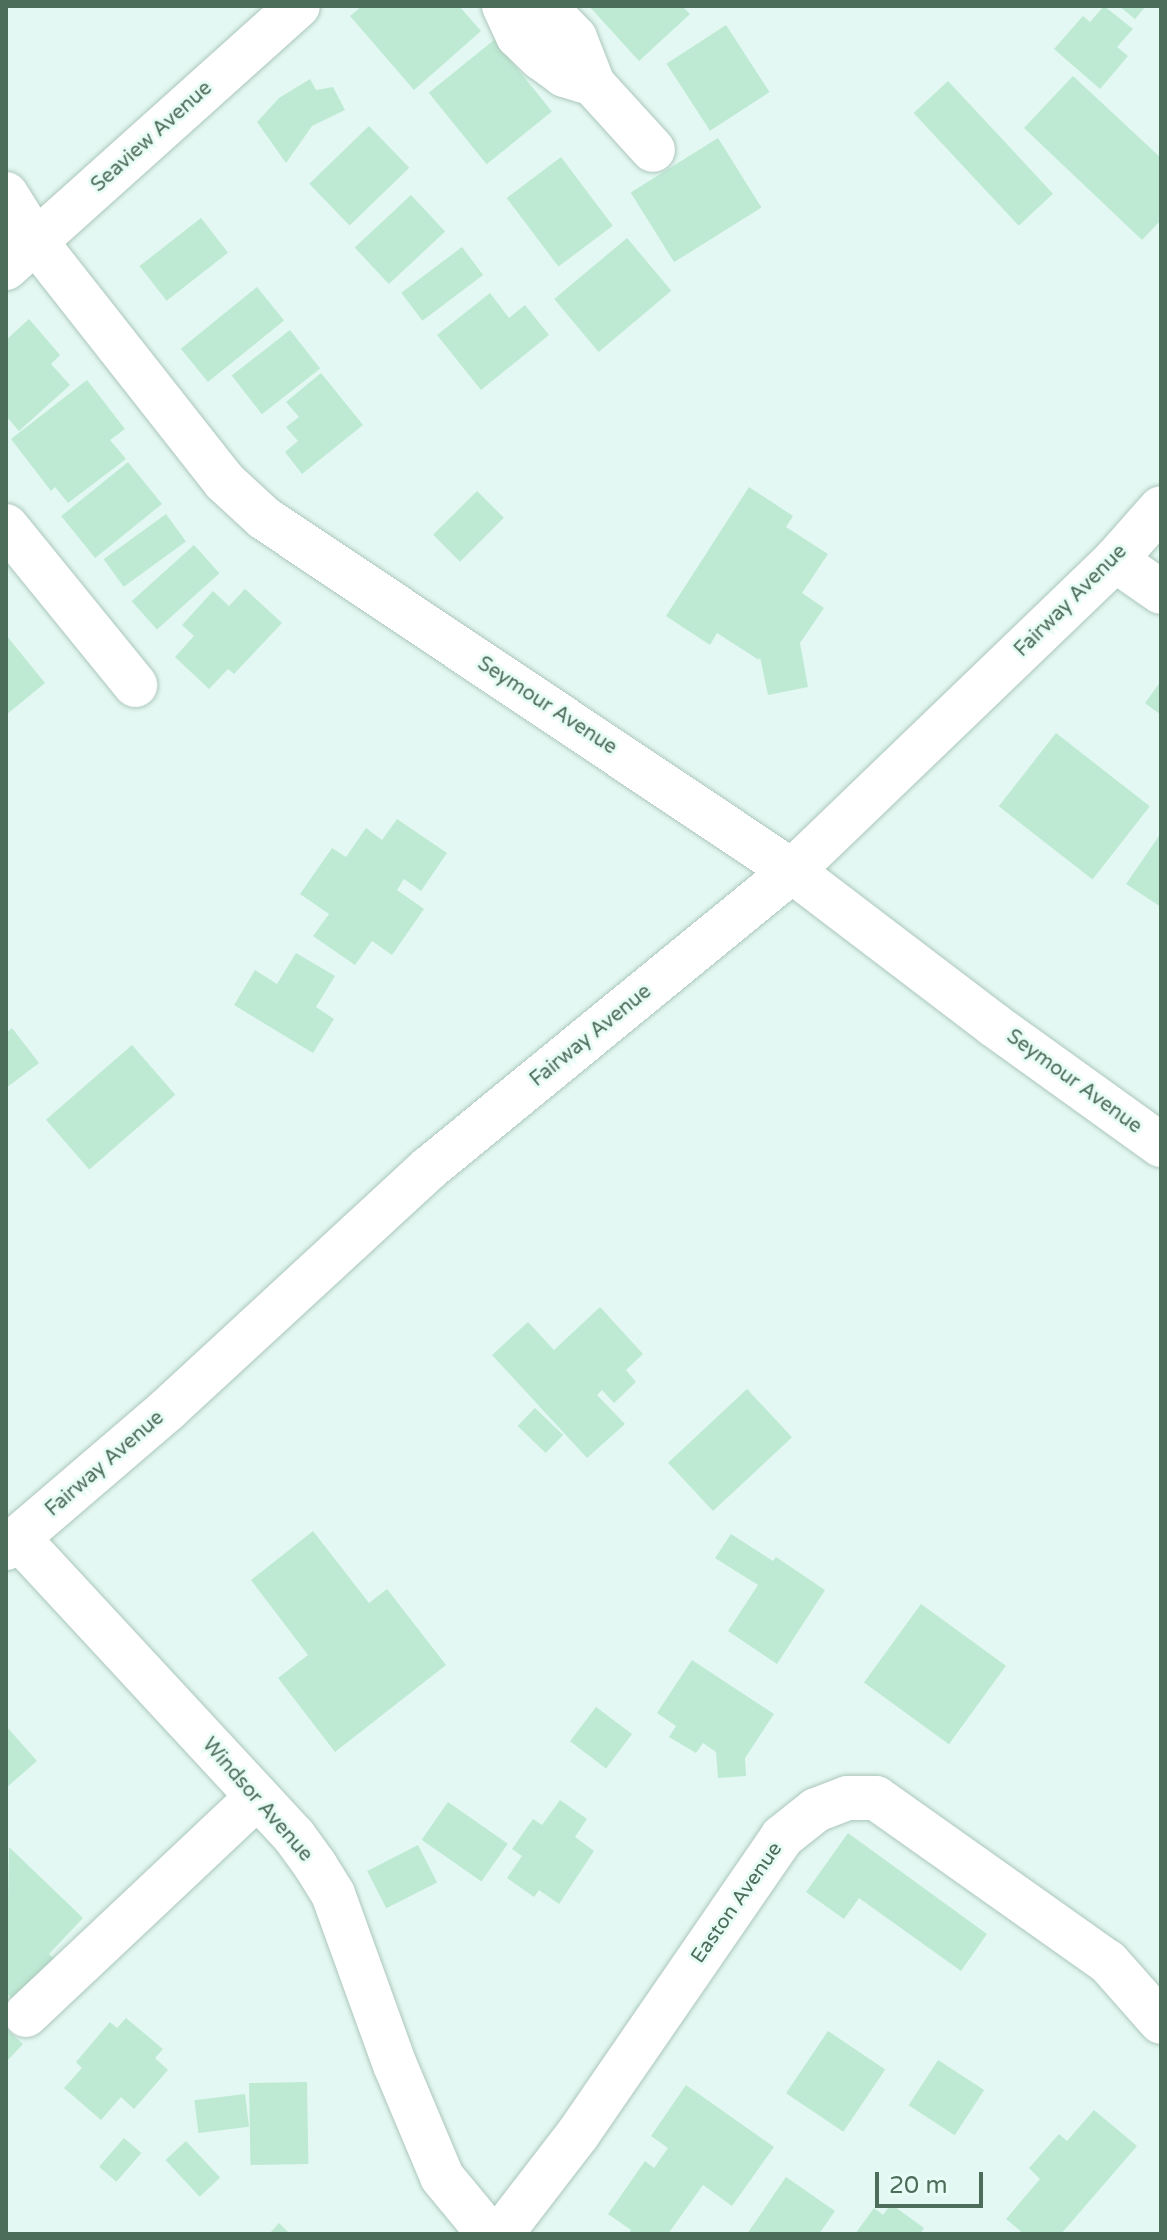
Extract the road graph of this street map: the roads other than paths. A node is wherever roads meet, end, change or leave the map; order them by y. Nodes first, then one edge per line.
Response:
1 (298, 6) edge
2 (504, 6) edge
3 (537, 6) edge
4 (593, 84) junction
5 (653, 150) dead end
6 (6, 194) edge
7 (21, 255) edge
8 (1161, 508) edge
9 (6, 526) edge
10 (1115, 560) junction
11 (1161, 592) edge
12 (135, 685) dead end
13 (792, 871) junction
14 (1161, 1145) edge
15 (12, 1543) edge
16 (257, 1797) junction
17 (26, 2015) dead end
18 (1161, 2022) edge
19 (489, 2234) edge
20 (501, 2234) edge

1 - 7 street, Seaview Avenue
2 - 4 street
3 - 4 street
4 - 5 street
6 - 7 street, Seymour Avenue
7 - 13 street, Seymour Avenue
8 - 10 street, Fairway Avenue
9 - 12 street
10 - 11 street
10 - 13 street, Fairway Avenue
13 - 14 street, Seymour Avenue
13 - 15 street, Fairway Avenue
15 - 16 street, Windsor Avenue
16 - 17 street
16 - 19 street, Windsor Avenue
18 - 20 street, Easton Avenue

